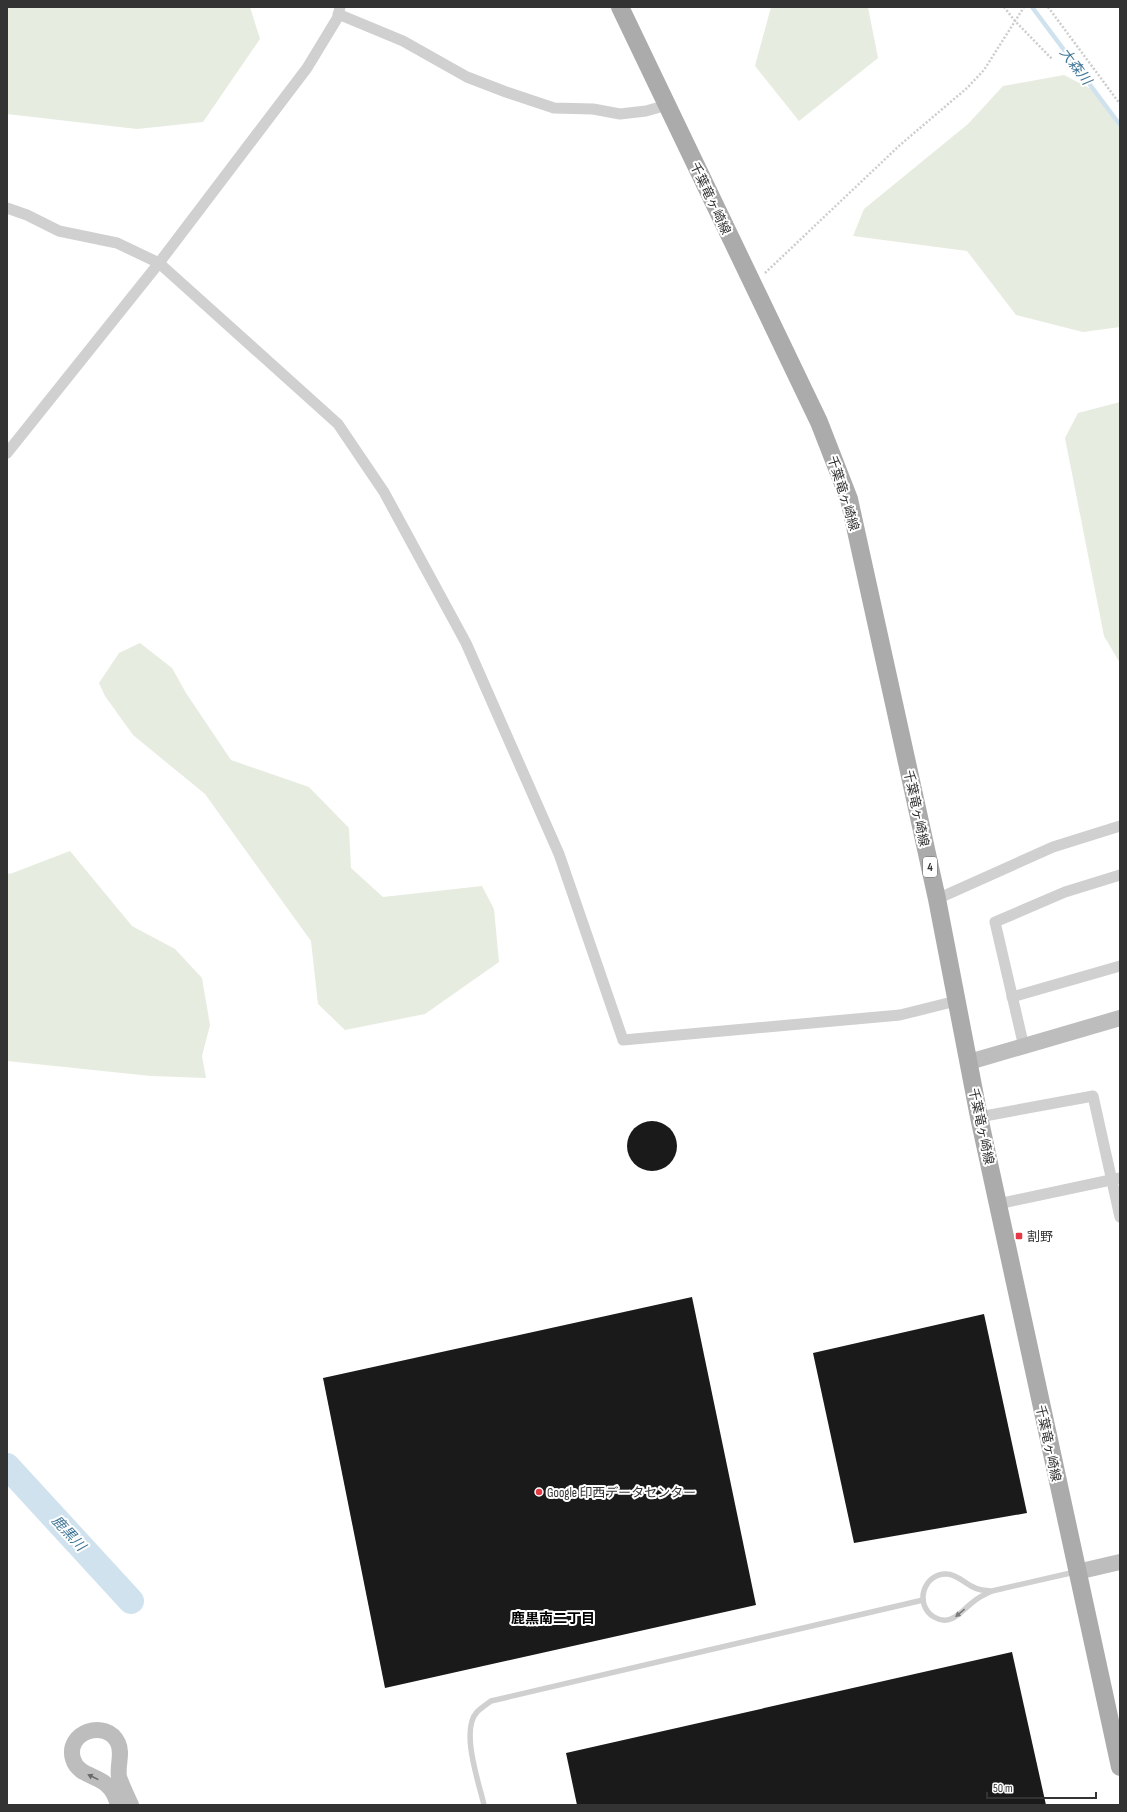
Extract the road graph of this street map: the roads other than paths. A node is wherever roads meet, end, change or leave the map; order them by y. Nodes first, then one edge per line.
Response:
1 (620, 7) edge
2 (339, 10) edge
3 (667, 105) junction
4 (7, 208) edge
5 (159, 262) junction
6 (7, 453) edge
7 (1120, 826) edge
8 (1120, 874) edge
9 (937, 898) junction
10 (1120, 966) edge
11 (1012, 997) junction
12 (956, 1001) junction
13 (1120, 1018) edge
14 (1024, 1046) junction
15 (969, 1062) junction
16 (979, 1117) junction
17 (1116, 1178) edge
18 (998, 1204) junction
19 (1120, 1217) edge
20 (1120, 1562) edge
21 (1077, 1572) junction
22 (992, 1591) junction
23 (923, 1600) junction
24 (1120, 1767) edge
25 (118, 1805) edge
26 (131, 1805) edge
27 (484, 1805) edge

1 - 3 main road, 千葉竜ヶ崎線 / 4
2 - 3 street
2 - 5 street
3 - 9 main road, 千葉竜ヶ崎線 / 4
4 - 5 street
5 - 6 street
5 - 12 street
7 - 9 street
8 - 11 street
9 - 12 main road, 千葉竜ヶ崎線 / 4
10 - 11 street
11 - 14 street
12 - 15 main road, 千葉竜ヶ崎線 / 4
13 - 14 street
14 - 15 street
15 - 16 main road, 千葉竜ヶ崎線 / 4
16 - 17 street
16 - 18 main road, 千葉竜ヶ崎線 / 4
17 - 18 street
17 - 19 street
18 - 21 main road, 千葉竜ヶ崎線 / 4
20 - 21 street
21 - 22 lane
21 - 24 main road, 千葉竜ヶ崎線 / 4
22 -> 23 lane
22 - 23 lane
23 - 27 lane
25 -> 26 street

